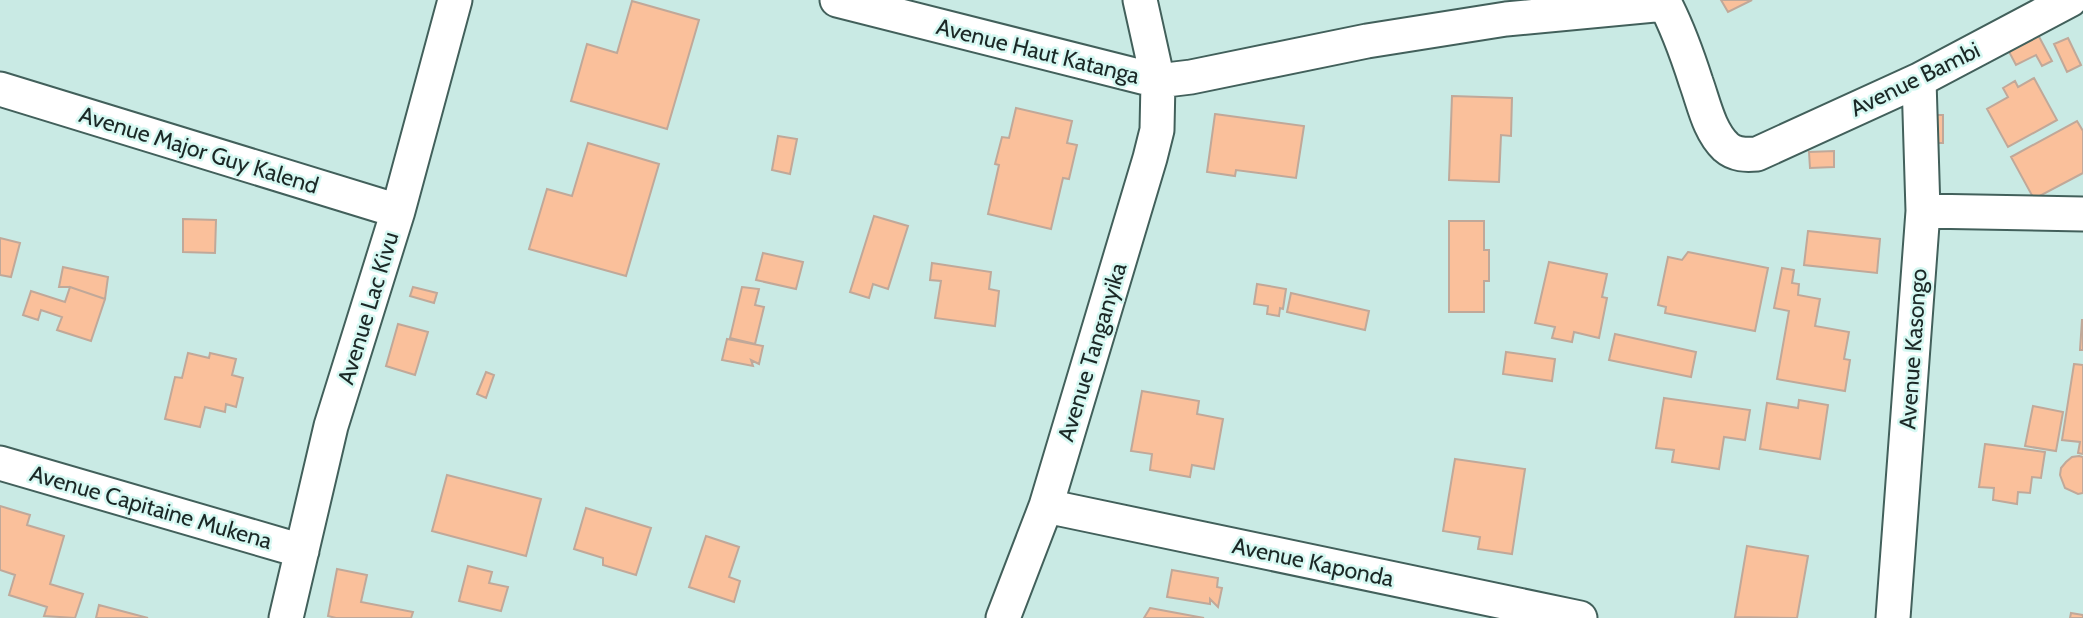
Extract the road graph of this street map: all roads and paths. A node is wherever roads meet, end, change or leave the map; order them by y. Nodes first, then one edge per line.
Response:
1 (456, 0) edge
2 (837, 0) edge
3 (1140, 0) edge
4 (2070, 0) edge
5 (1664, 2) edge
6 (1158, 80) junction
7 (1919, 80) junction
8 (0, 89) edge
9 (398, 211) junction
10 (1923, 211) junction
11 (2083, 214) edge
12 (0, 463) edge
13 (1046, 506) junction
14 (302, 551) junction
15 (286, 618) edge
16 (1003, 618) edge
17 (1580, 618) edge
18 (1894, 618) edge

1 - 9 street, Avenue Lac Kivu
2 - 6 street, Avenue Haut Katanga
3 - 6 street, Avenue Tanganyika
4 - 7 street, Avenue Bambi
5 - 6 street, Avenue Haut Katanga
5 - 7 street, Avenue Bambi
6 - 13 street, Avenue Tanganyika
7 - 10 street, Avenue Kasongo
8 - 9 street, Avenue Major Guy Kalend
9 - 14 street, Avenue Lac Kivu
10 - 11 street
10 - 18 street, Avenue Kasongo
12 - 14 street, Avenue Capitaine Mukena
13 - 16 street, Avenue Tanganyika
13 - 17 street, Avenue Kaponda
14 - 15 street, Avenue Lac Kivu

